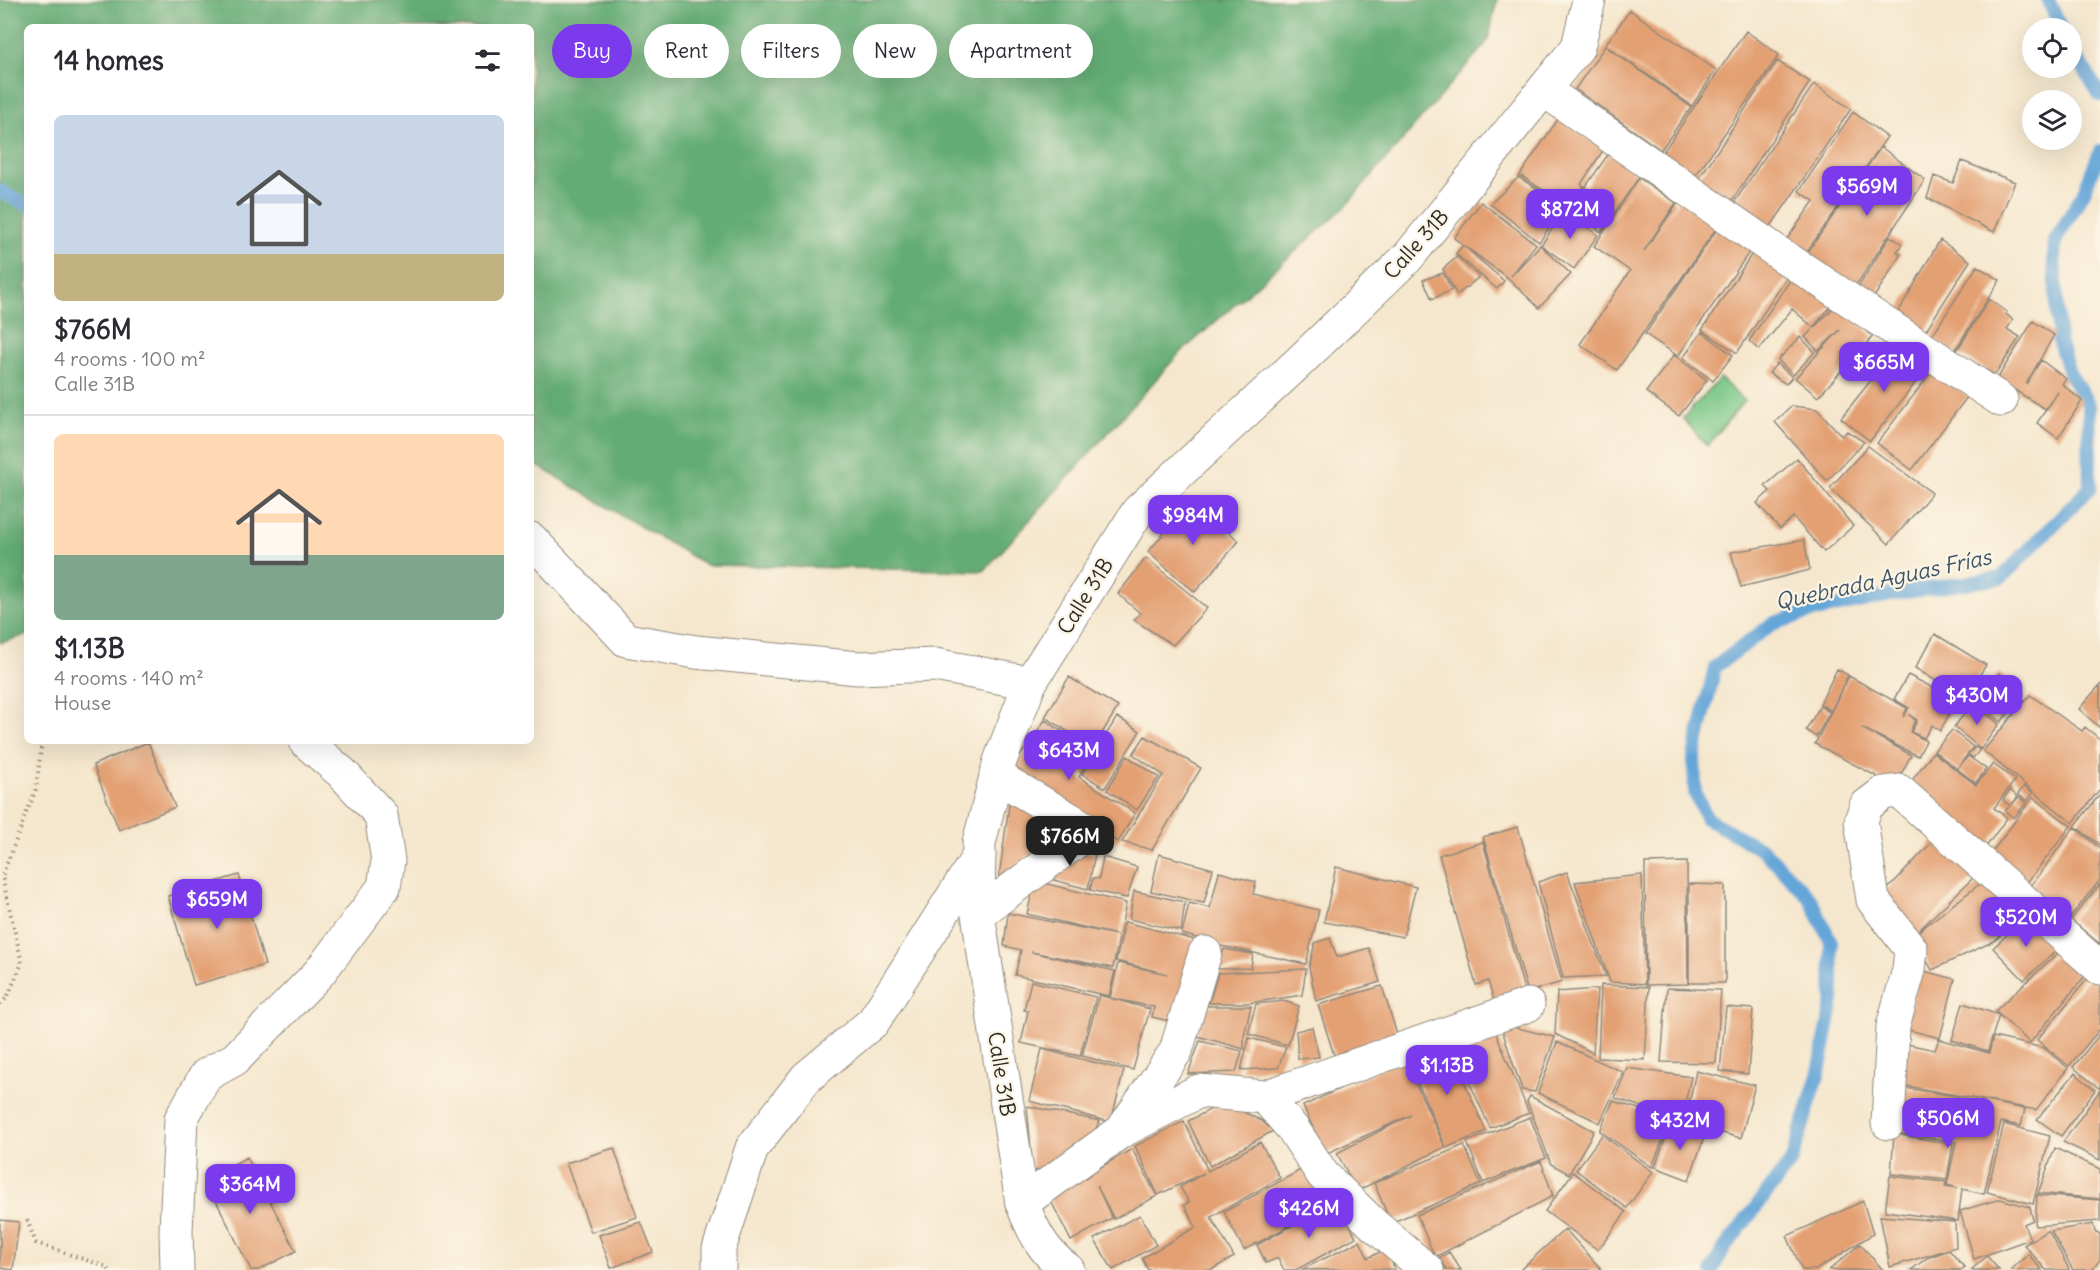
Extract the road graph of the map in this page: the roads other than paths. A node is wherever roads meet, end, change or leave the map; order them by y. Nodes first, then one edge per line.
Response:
1 (1589, 0) edge
2 (1544, 90) junction
3 (2001, 400) dead end
4 (534, 541) edge
5 (1030, 683) junction
6 (308, 744) edge
7 (996, 776) junction
8 (979, 856) junction
9 (978, 914) junction
10 (1205, 953) dead end
11 (2100, 968) edge
12 (1528, 1005) dead end
13 (1265, 1096) junction
14 (1888, 1123) dead end
15 (1120, 1132) junction
16 (1022, 1203) junction
17 (177, 1270) edge
18 (719, 1270) edge
19 (1068, 1270) edge
20 (1428, 1270) edge

1 - 2 street, Calle 31B
2 - 3 street
2 - 5 street, Calle 31B
4 - 5 street
5 - 7 street, Calle 31B
6 - 17 street
7 - 8 street, Calle 31B
7 - 9 street
8 - 9 street, Calle 31B
8 - 18 street
9 - 16 street, Calle 31B
10 - 15 street
11 - 14 street
12 - 13 street
13 - 15 street
13 - 20 street
15 - 16 street
16 - 19 street, Calle 31B

